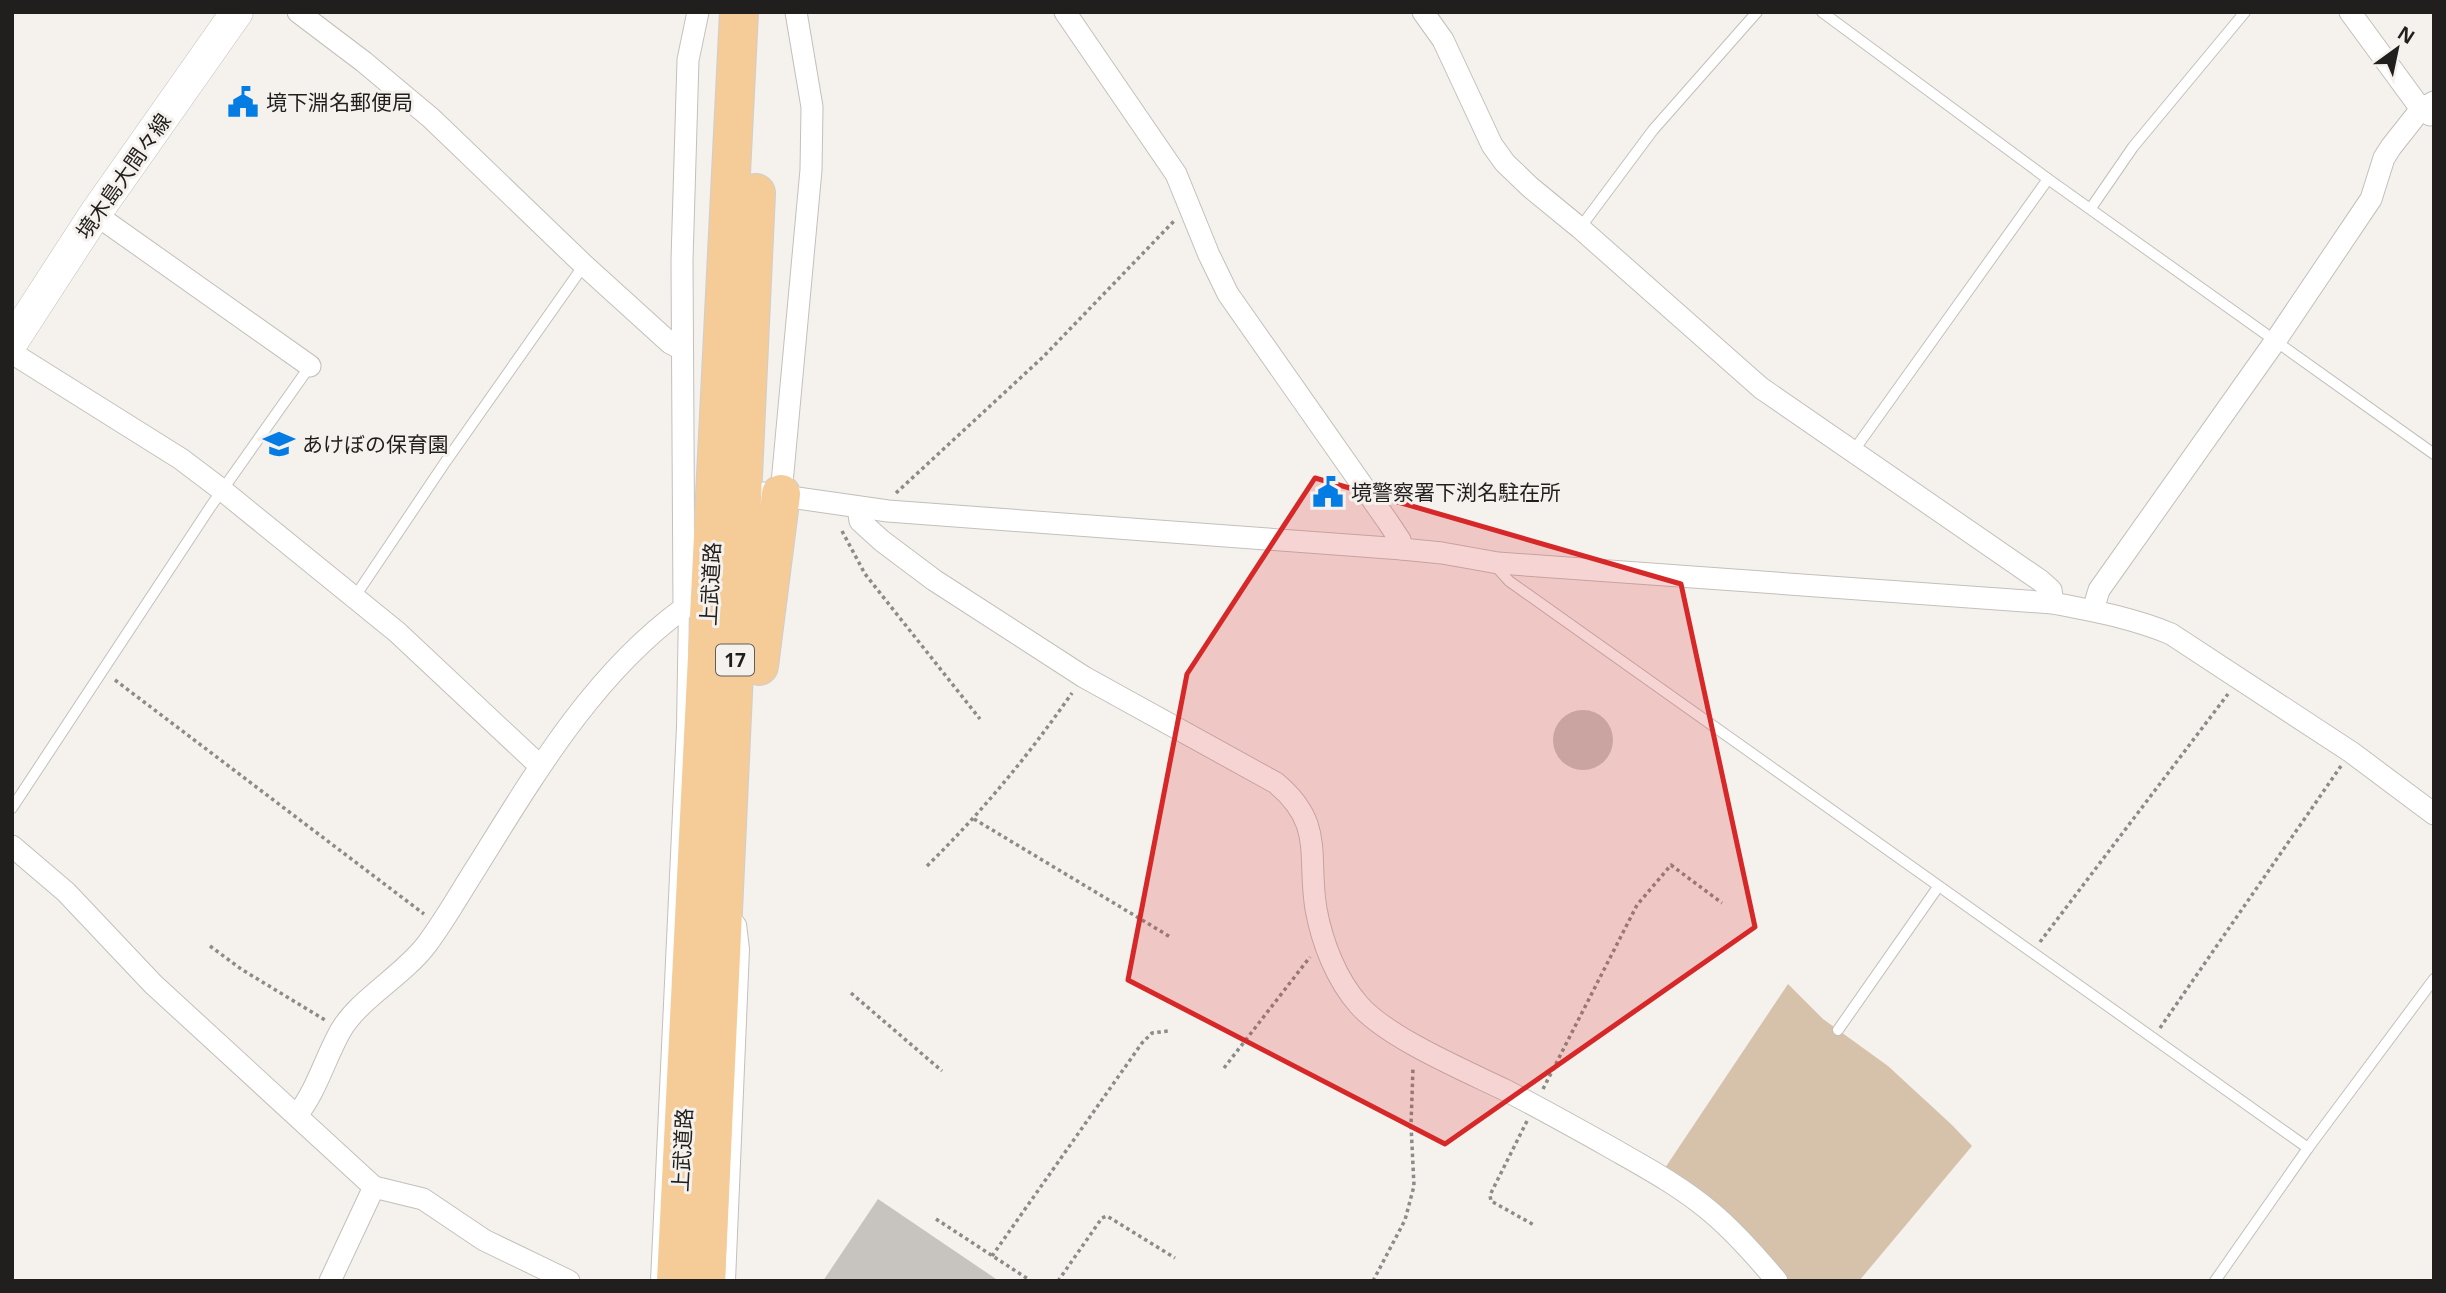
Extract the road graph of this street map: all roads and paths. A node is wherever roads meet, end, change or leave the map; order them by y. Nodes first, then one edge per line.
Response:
1 (237, 12) edge
2 (298, 12) edge
3 (698, 12) edge
4 (796, 12) edge
5 (1065, 12) edge
6 (1423, 12) edge
7 (1757, 12) edge
8 (1822, 12) edge
9 (2245, 12) edge
10 (2350, 12) edge
11 (751, 26) edge
12 (2429, 109) edge
13 (2048, 179) junction
14 (1189, 206) junction
15 (2091, 208) junction
16 (95, 214) junction
17 (1580, 228) junction
18 (584, 265) junction
19 (2276, 340) junction
20 (12, 342) edge
21 (681, 349) junction
22 (12, 353) edge
23 (310, 366) joint
24 (1852, 453) junction
25 (2434, 454) edge
26 (682, 486) junction
27 (704, 488) dead end
28 (222, 491) junction
29 (771, 494) junction
30 (849, 506) junction
31 (888, 511) junction
32 (1402, 550) junction
33 (1498, 563) junction
34 (354, 598) junction
35 (2053, 603) junction
36 (684, 608) junction
37 (2093, 610) junction
38 (102, 670) junction
39 (1084, 677) junction
40 (2240, 679) junction
41 (980, 719) dead end
42 (2350, 752) junction
43 (540, 765) junction
44 (12, 808) edge
45 (2434, 814) edge
46 (974, 819) junction
47 (12, 846) edge
48 (927, 866) dead end
49 (1938, 887) junction
50 (1722, 903) dead end
51 (733, 913) junction
52 (439, 926) junction
53 (1172, 938) dead end
54 (1325, 945) junction
55 (209, 946) dead end
56 (2032, 953) junction
57 (721, 968) junction
58 (2434, 979) edge
59 (851, 993) dead end
60 (341, 1030) junction
61 (1838, 1030) dead end
62 (1168, 1031) dead end
63 (2153, 1038) junction
64 (1413, 1043) junction
65 (1224, 1068) dead end
66 (942, 1071) dead end
67 (1535, 1105) junction
68 (297, 1115) junction
69 (2308, 1148) junction
70 (374, 1187) junction
71 (936, 1219) dead end
72 (1534, 1225) dead end
73 (992, 1256) junction
74 (1175, 1258) dead end
75 (330, 1281) edge
76 (569, 1281) edge
77 (656, 1281) edge
78 (676, 1281) edge
79 (706, 1281) edge
80 (730, 1281) edge
81 (1031, 1281) edge
82 (1058, 1281) edge
83 (1373, 1281) edge
84 (1777, 1281) edge
85 (2216, 1281) edge

1 - 16 main road, 境木島大間々線
2 - 18 street
3 - 21 street
4 - 29 street
5 - 14 street
6 - 17 street
7 - 17 lane
8 - 13 lane
9 - 15 lane
10 - 12 street
11 - 57 highway, 上武道路 / 17
11 - 78 highway, 上武道路 / 17
12 - 19 street
13 - 15 lane
13 - 24 lane
14 - 31 path
14 - 32 street
15 - 19 lane
16 - 20 main road, 境木島大間々線
16 - 23 street
17 - 24 street
18 - 21 street
18 - 34 lane
19 - 25 lane
19 - 37 street
21 - 26 street
22 - 28 street
23 - 28 lane
24 - 35 street
26 - 27 street
26 - 36 street
28 - 34 street
28 - 38 lane
29 - 30 street
29 - 51 highway
30 - 31 street
30 - 39 street
30 - 41 path
31 - 32 street
32 - 33 street
33 - 35 street
33 - 49 lane
34 - 43 street
35 - 37 street
36 - 43 street
36 - 77 lane
37 - 40 street
38 - 44 lane
38 - 52 path
39 - 46 path
39 - 54 street
40 - 42 street
40 - 56 path
42 - 45 street
42 - 63 path
43 - 52 street
46 - 48 path
46 - 53 path
47 - 68 street
49 - 56 lane
49 - 61 lane
50 - 67 path
51 - 57 highway
51 - 80 lane
52 - 60 street
54 - 64 street
54 - 65 path
55 - 60 path
56 - 63 lane
57 - 79 highway, 上武道路 / 17
58 - 69 lane
59 - 66 path
60 - 68 street
62 - 73 path
63 - 69 lane
64 - 67 street
64 - 83 path
67 - 72 path
67 - 84 street
68 - 70 street
69 - 85 lane
70 - 75 street
70 - 76 street
71 - 73 path
73 - 81 path
74 - 82 path

